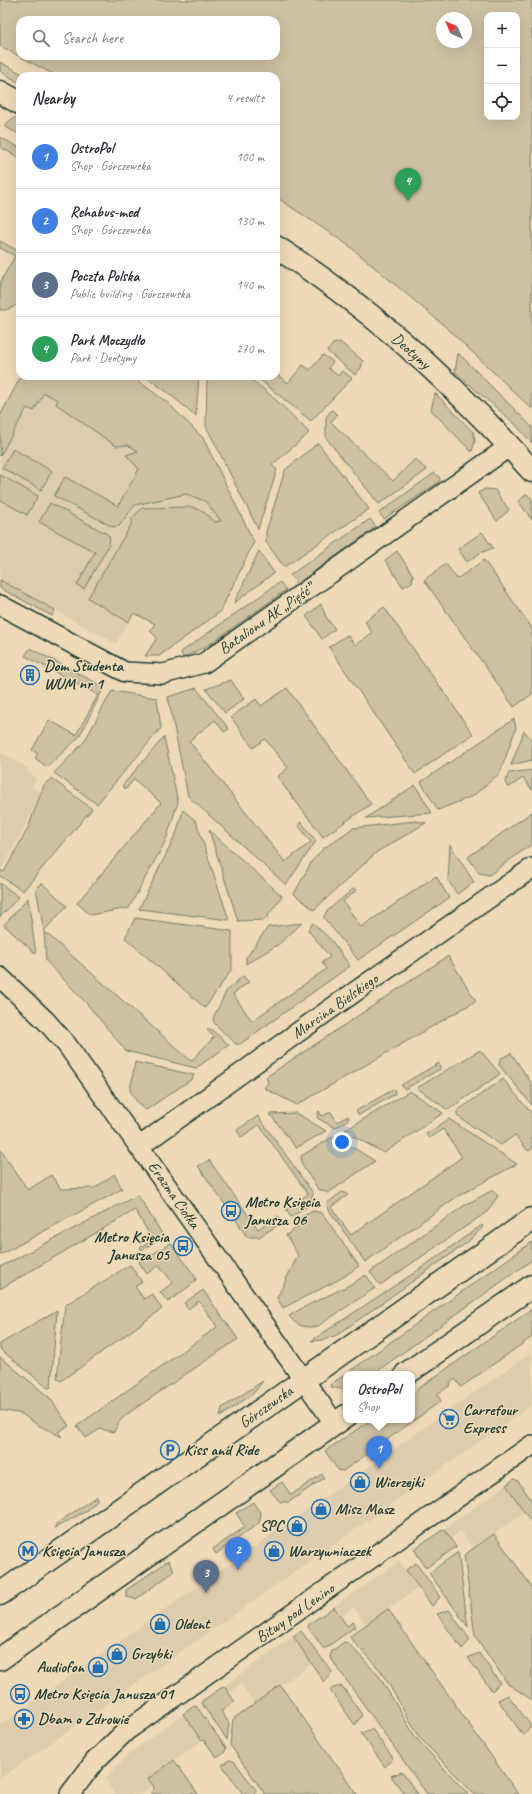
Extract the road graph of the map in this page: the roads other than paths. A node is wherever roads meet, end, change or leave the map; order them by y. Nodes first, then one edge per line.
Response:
1 (0, 92) edge
2 (16, 101) edge
3 (280, 250) edge
4 (510, 446) junction
5 (532, 471) edge
6 (0, 605) edge
7 (532, 869) edge
8 (0, 977) edge
9 (140, 1146) junction
10 (532, 1219) edge
11 (532, 1286) edge
12 (410, 1371) edge
13 (304, 1381) junction
14 (341, 1420) edge
15 (532, 1446) edge
16 (0, 1594) edge
17 (0, 1659) edge
18 (70, 1794) edge

1 - 2 main road
3 - 4 main road, Deotymy
4 - 5 main road, Deotymy
4 - 6 street, Batalionu AK „Pięść”
7 - 9 street, Marcina Bielskiego
8 - 9 street, Erazma Ciołka
9 - 13 street, Erazma Ciołka
10 - 13 main road, Górczewska
11 - 12 main road
13 - 14 street, Erazma Ciołka
13 - 16 main road, Górczewska
14 - 17 main road
15 - 18 street, Bitwy pod Lenino

